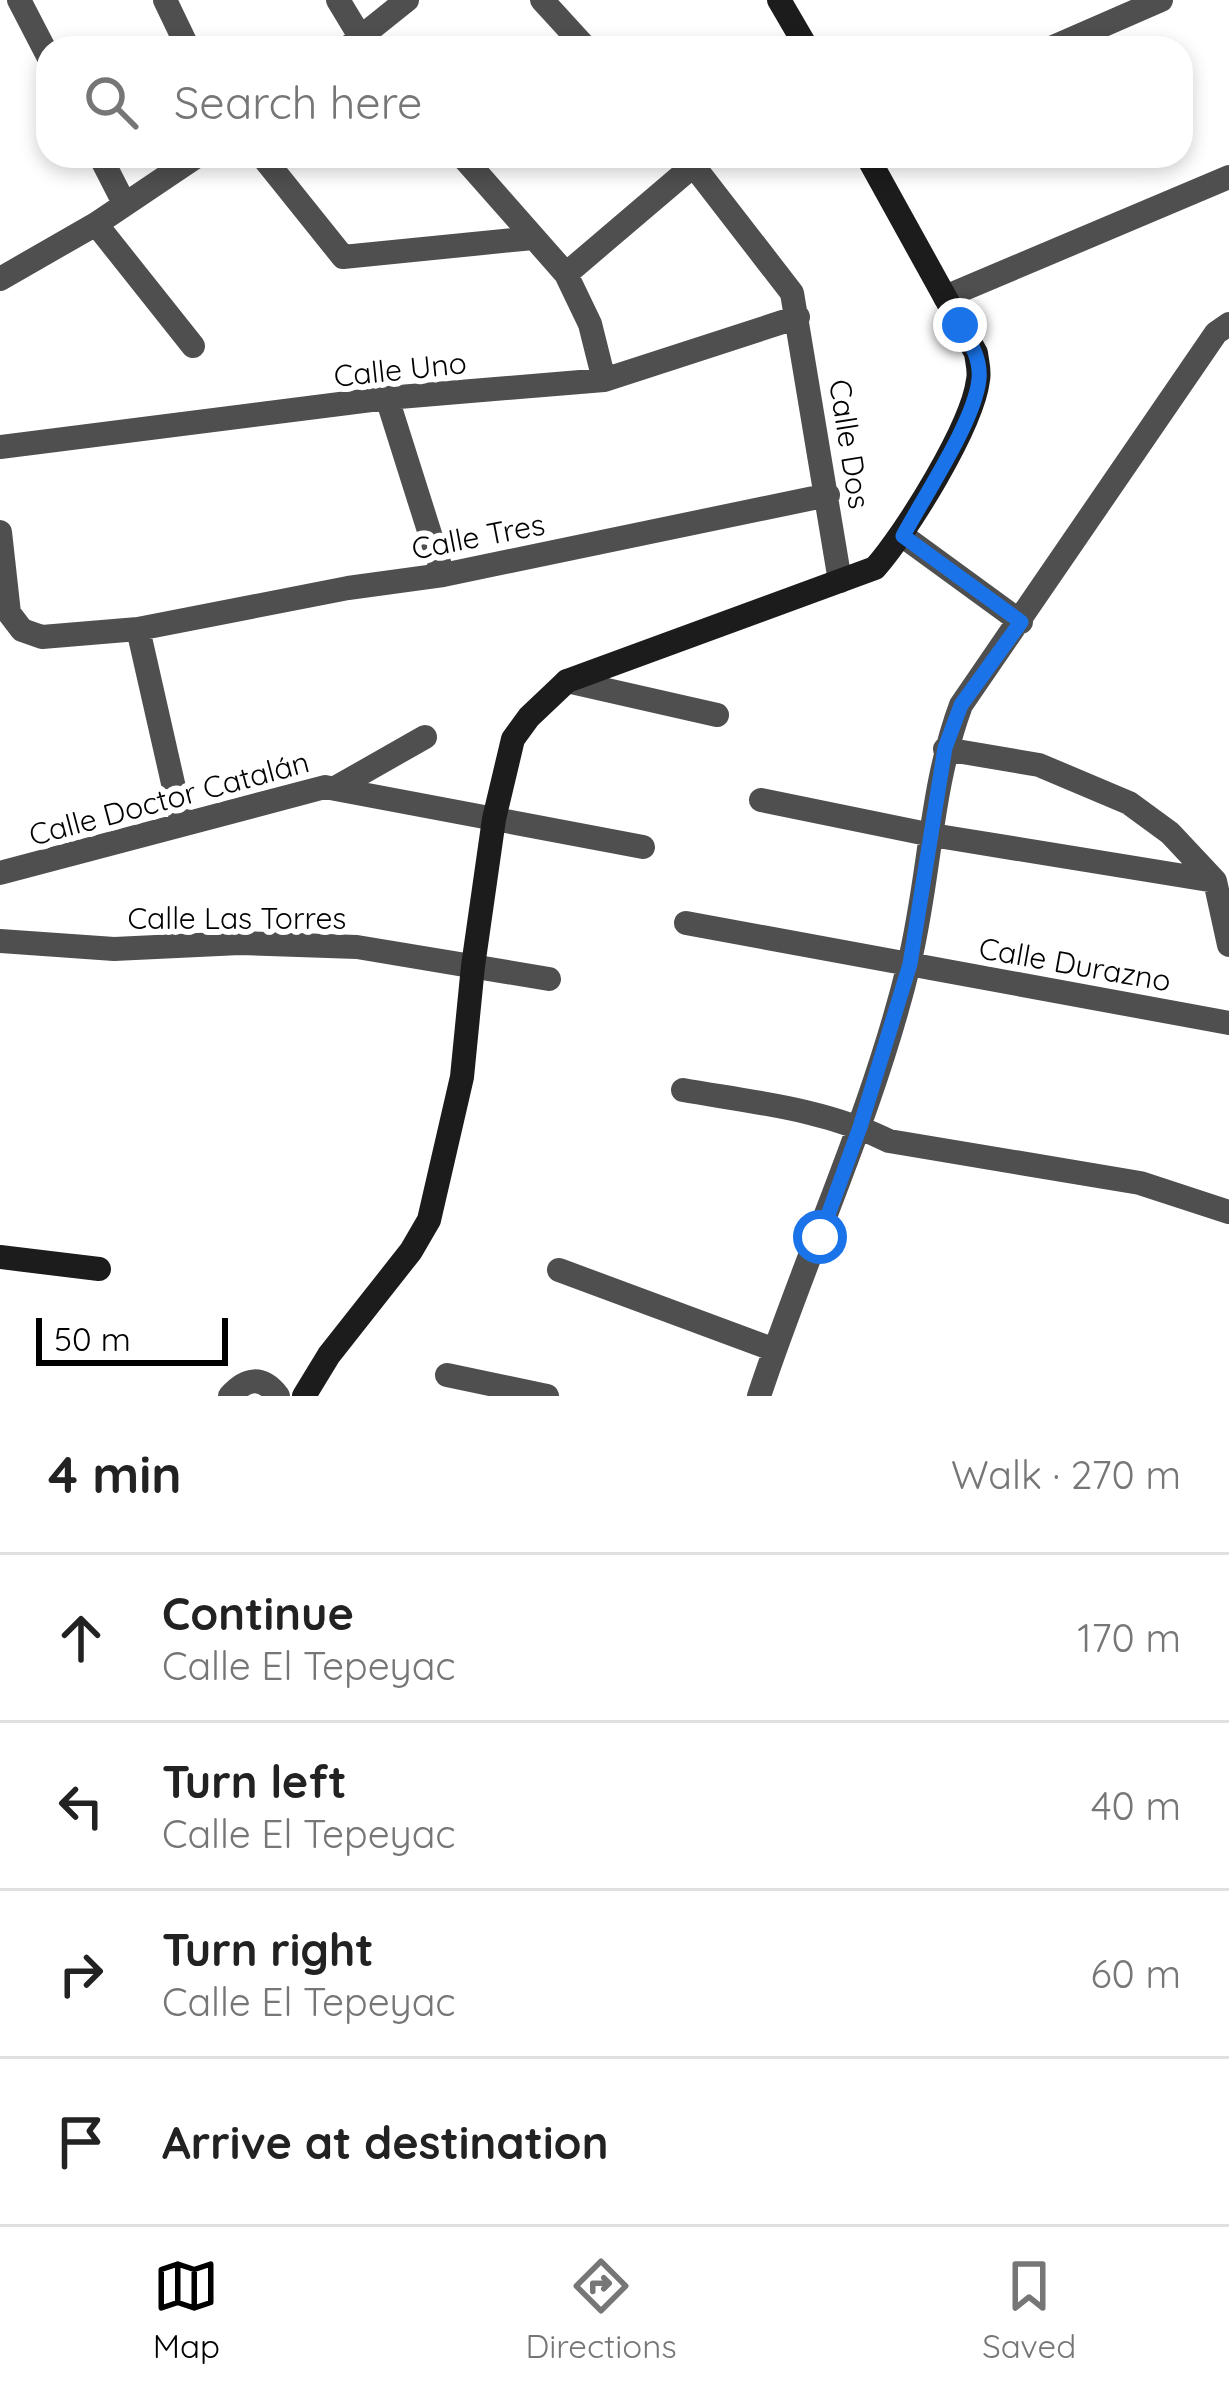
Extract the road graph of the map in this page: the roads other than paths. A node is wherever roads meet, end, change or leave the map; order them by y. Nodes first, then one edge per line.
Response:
1 (19, 0) edge
2 (165, 0) edge
3 (338, 0) edge
4 (407, 0) edge
5 (542, 0) edge
6 (779, 0) edge
7 (1161, 0) edge
8 (38, 36) edge
9 (182, 36) edge
10 (354, 36) edge
11 (368, 36) edge
12 (575, 36) edge
13 (800, 36) edge
14 (1078, 36) edge
15 (106, 168) edge
16 (178, 168) edge
17 (272, 168) edge
18 (472, 168) edge
19 (682, 168) edge
20 (695, 168) edge
21 (875, 168) edge
22 (1229, 177) edge
23 (124, 203) junction
24 (96, 224) junction
25 (533, 238) junction
26 (566, 274) junction
27 (0, 279) edge
28 (945, 296) junction
29 (799, 316) junction
30 (1229, 324) edge
31 (193, 346) dead end
32 (604, 380) junction
33 (387, 398) junction
34 (0, 447) edge
35 (828, 495) junction
36 (0, 532) edge
37 (903, 536) junction
38 (443, 575) junction
39 (840, 581) junction
40 (1021, 622) junction
41 (139, 629) junction
42 (567, 681) junction
43 (717, 715) dead end
44 (425, 736) dead end
45 (945, 748) junction
46 (338, 787) junction
47 (761, 800) dead end
48 (494, 819) junction
49 (182, 823) junction
50 (932, 835) junction
51 (643, 847) dead end
52 (0, 874) edge
53 (1215, 881) junction
54 (686, 923) dead end
55 (0, 941) edge
56 (1229, 945) edge
57 (910, 964) junction
58 (473, 966) junction
59 (549, 979) dead end
60 (1229, 1006) edge
61 (1228, 1023) edge
62 (683, 1090) dead end
63 (860, 1127) junction
64 (1229, 1212) edge
65 (0, 1257) edge
66 (100, 1269) dead end
67 (559, 1270) dead end
68 (775, 1349) junction
69 (447, 1375) dead end
70 (230, 1396) edge
71 (278, 1396) edge
72 (304, 1396) edge
73 (547, 1396) edge
74 (759, 1396) edge

1 - 8 street
2 - 9 street
3 - 10 street
4 - 11 street
5 - 12 street
6 - 13 street
7 - 14 street
15 - 23 street
16 - 23 street
17 - 25 street
18 - 25 street
19 - 26 street
20 - 29 street
21 - 28 street
22 - 28 street
23 - 24 street
24 - 27 street
24 - 31 street
25 - 26 street
26 - 32 street
28 - 37 street
29 - 32 street, Calle Uno
29 - 35 street, Calle Dos
30 - 40 street
32 - 33 street, Calle Uno
33 - 34 street, Calle Uno
33 - 38 street
35 - 38 street, Calle Tres
35 - 39 street, Calle Dos
36 - 41 street, Calle Tres
37 - 39 street
37 - 40 street
38 - 41 street, Calle Tres
39 - 42 street
40 - 45 street
41 - 49 street
42 - 43 street
42 - 48 street
44 - 46 street
45 - 50 street
45 - 53 street
46 - 48 street, Calle Doctor Catalán
46 - 49 street, Calle Doctor Catalán
47 - 50 street
48 - 51 street, Calle Doctor Catalán
48 - 58 street
49 - 52 street, Calle Doctor Catalán
50 - 53 street
50 - 57 street
53 - 56 street
54 - 57 street, Calle Durazno
55 - 58 street, Calle Las Torres
57 - 61 street, Calle Durazno
57 - 63 street
58 - 59 street, Calle Las Torres
58 - 72 street
60 - 61 street
62 - 63 street
63 - 64 street
63 - 68 street
65 - 66 street
67 - 68 street
68 - 74 street
69 - 73 street
70 - 71 street

